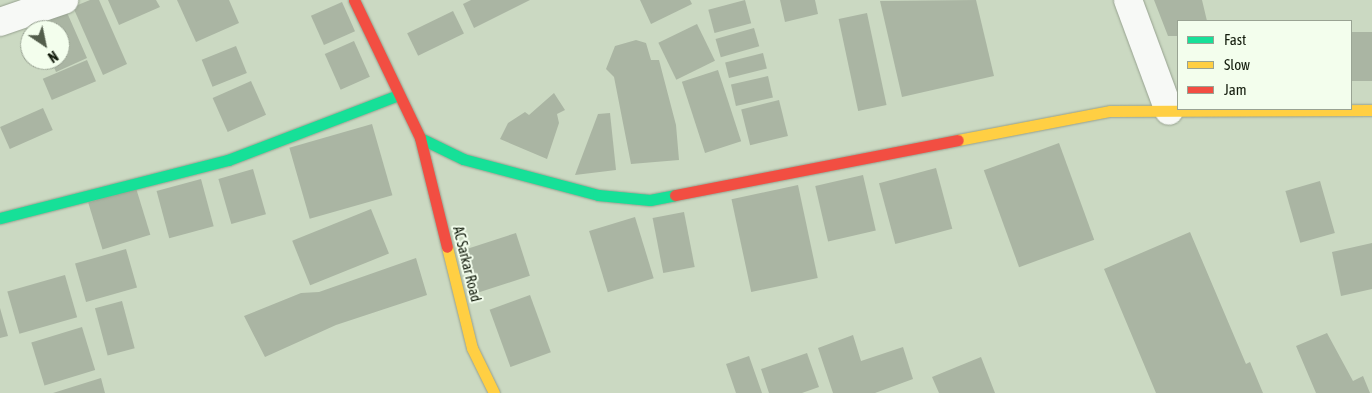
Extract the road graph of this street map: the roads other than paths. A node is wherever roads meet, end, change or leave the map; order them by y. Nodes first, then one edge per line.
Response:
1 (64, 0) edge
2 (354, 0) edge
3 (1128, 0) edge
4 (0, 22) edge
5 (398, 95) junction
6 (1372, 110) edge
7 (1169, 111) junction
8 (420, 138) junction
9 (0, 218) edge
10 (494, 393) edge

1 - 4 street
2 - 5 street, AC Sarkar Road
3 - 7 street
5 - 8 street, AC Sarkar Road
5 - 9 street
6 - 7 street
7 - 8 street
8 - 10 street, AC Sarkar Road

